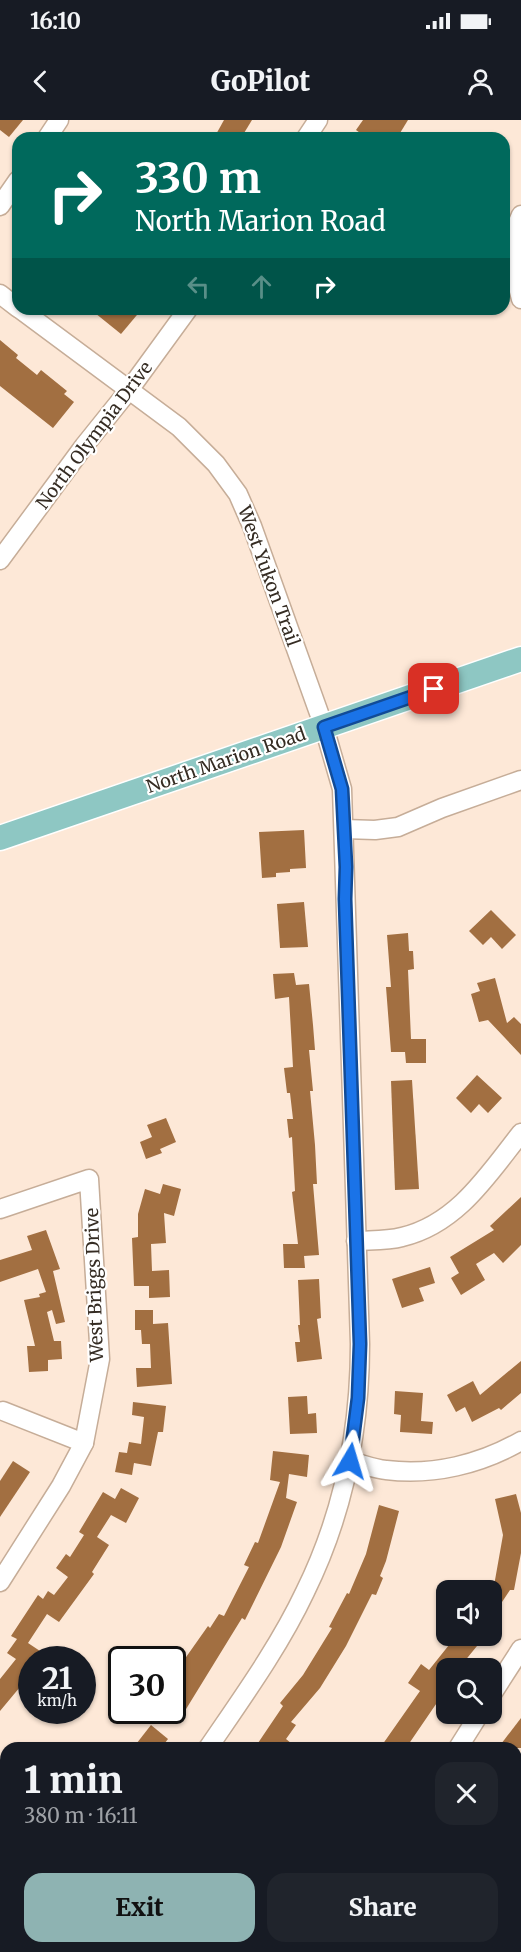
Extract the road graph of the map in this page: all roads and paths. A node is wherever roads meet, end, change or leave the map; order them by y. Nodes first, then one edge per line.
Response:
1 (12, 189) edge
2 (0, 206) edge
3 (521, 215) edge
4 (521, 299) edge
5 (28, 315) edge
6 (184, 315) edge
7 (129, 390) junction
8 (3, 550) edge
9 (521, 659) edge
10 (324, 727) junction
11 (521, 780) edge
12 (344, 829) junction
13 (0, 838) edge
14 (521, 1133) edge
15 (0, 1209) edge
16 (356, 1241) junction
17 (3, 1411) dead end
18 (521, 1441) edge
19 (84, 1443) junction
20 (350, 1461) junction
21 (0, 1582) edge
22 (521, 1649) edge
23 (502, 1678) edge
24 (473, 1724) edge
25 (212, 1742) edge
26 (462, 1742) edge

1 - 2 street
3 - 4 street
5 - 7 street, West Yukon Trail
6 - 7 street, North Olympia Drive
7 - 8 street, North Olympia Drive
7 - 10 street, West Yukon Trail
9 - 10 main road, North Marion Road
10 - 12 street, West Yukon Trail
10 - 13 main road, North Marion Road
11 - 12 street
12 - 16 street, West Yukon Trail
14 - 16 street
15 - 19 street, West Briggs Drive
16 - 20 street, West Yukon Trail
17 - 19 street
18 - 20 street
19 - 21 street, West Briggs Drive
20 - 25 street, West Yukon Trail
22 - 23 street
24 - 26 street

